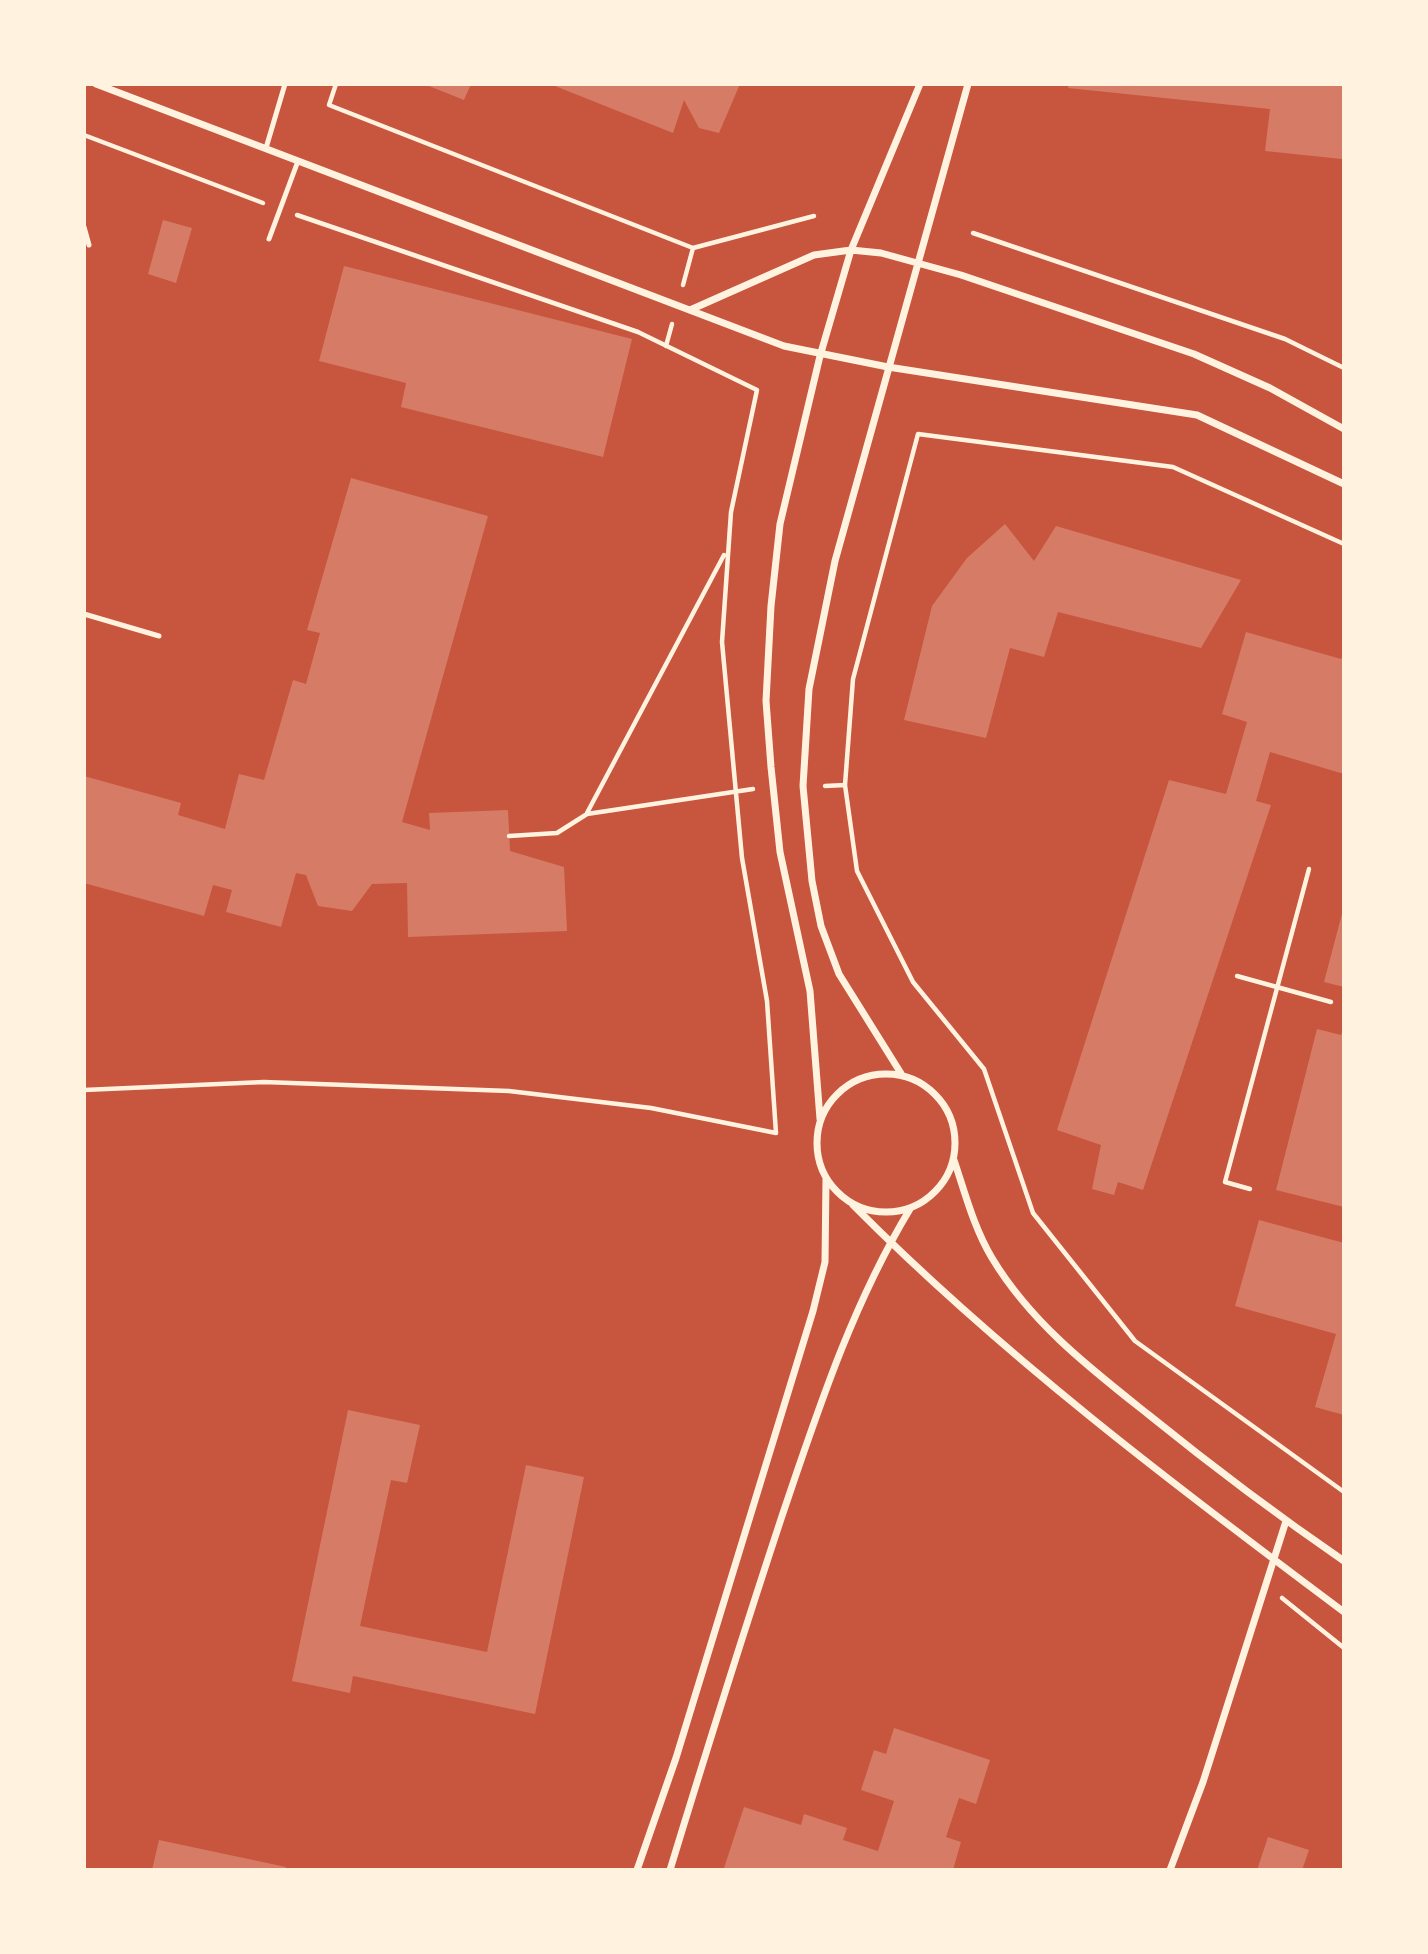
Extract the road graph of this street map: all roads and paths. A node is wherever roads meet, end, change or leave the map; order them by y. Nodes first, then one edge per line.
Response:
1 (96, 84) edge
2 (285, 84) edge
3 (336, 84) edge
4 (920, 84) edge
5 (968, 84) edge
6 (84, 135) edge
7 (266, 148) junction
8 (298, 160) junction
9 (282, 210) junction
10 (814, 216) dead end
11 (84, 227) edge
12 (973, 233) dead end
13 (269, 239) dead end
14 (89, 245) dead end
15 (693, 248) junction
16 (851, 250) junction
17 (918, 262) junction
18 (677, 306) junction
19 (689, 310) junction
20 (666, 346) junction
21 (820, 356) junction
22 (888, 367) junction
23 (1344, 368) edge
24 (1344, 429) edge
25 (1344, 484) edge
26 (1344, 544) edge
27 (726, 551) junction
28 (84, 614) edge
29 (159, 636) dead end
30 (845, 785) junction
31 (803, 786) junction
32 (773, 788) junction
33 (734, 789) junction
34 (587, 814) junction
35 (509, 836) dead end
36 (1309, 869) dead end
37 (1237, 976) dead end
38 (1279, 988) junction
39 (1331, 1002) dead end
40 (902, 1075) junction
41 (84, 1090) edge
42 (820, 1119) junction
43 (954, 1160) junction
44 (826, 1179) junction
45 (1250, 1189) dead end
46 (853, 1205) junction
47 (910, 1209) junction
48 (890, 1242) junction
49 (1344, 1492) edge
50 (1286, 1521) junction
51 (1274, 1560) junction
52 (1344, 1561) edge
53 (1286, 1601) dead end
54 (1344, 1612) edge
55 (1344, 1648) edge
56 (637, 1870) edge
57 (670, 1870) edge
58 (1170, 1870) edge

1 - 7 street
2 - 7 lane
3 - 15 path
4 - 16 street
5 - 17 street
6 - 9 path
7 - 8 street
8 - 9 lane
8 - 18 street
9 - 13 lane
9 - 20 path
10 - 15 path
11 - 14 lane
12 - 23 path
15 - 18 path
16 - 17 street
16 - 19 street
16 - 21 street
17 - 22 street
17 - 24 street
18 - 19 street
18 - 20 path
19 - 21 street
20 - 27 path
21 - 22 street
21 - 32 street
22 - 25 street
22 - 31 street
26 - 30 path
27 - 33 path
27 - 34 path
28 - 29 lane
30 - 31 path
30 - 49 path
31 - 40 street
32 - 33 path
32 - 42 street
33 - 34 path
33 - 41 path
34 - 35 path
36 - 38 path
37 - 38 path
38 - 39 path
38 - 45 path
40 - 42 street
40 - 43 street
42 - 44 street
43 - 47 street
43 - 50 street
44 - 46 street
44 - 56 street
46 - 47 street
46 - 48 street
47 - 48 street
48 - 51 street
48 - 57 street
50 - 51 street
50 - 52 street
51 - 54 street
51 - 58 street
53 - 55 path

